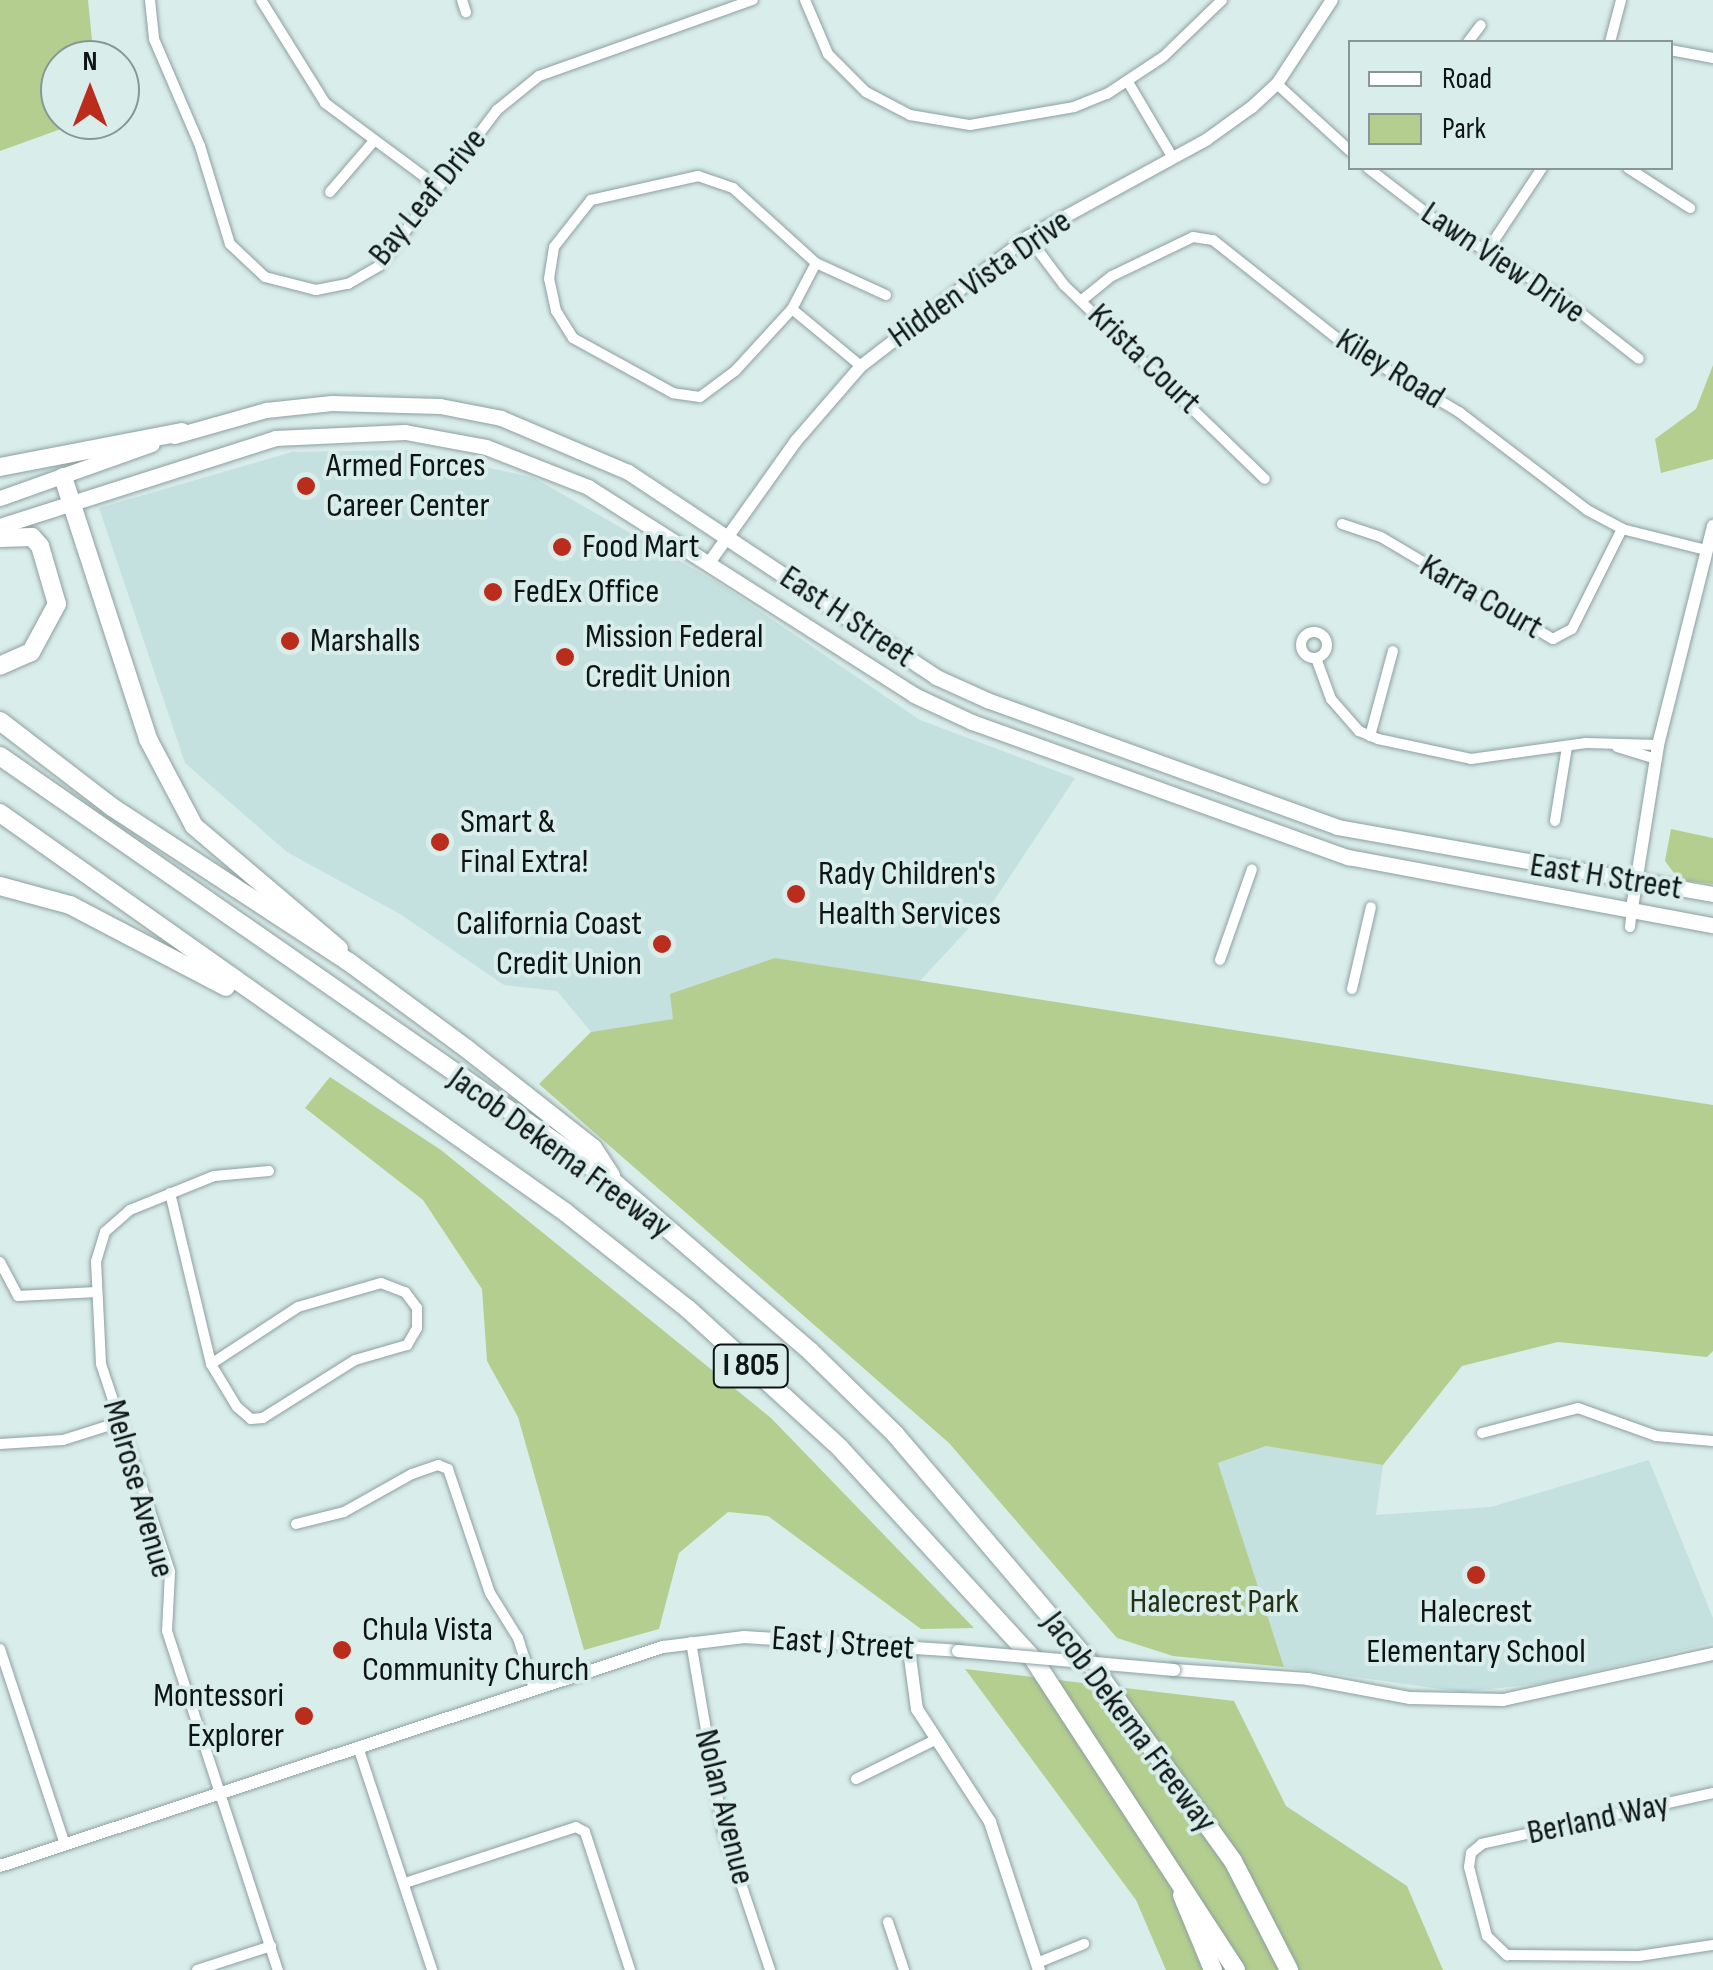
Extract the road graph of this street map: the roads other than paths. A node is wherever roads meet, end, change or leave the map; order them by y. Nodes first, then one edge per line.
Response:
1 (150, 0) edge
2 (262, 0) edge
3 (752, 0) edge
4 (804, 0) edge
5 (1222, 0) edge
6 (1332, 0) edge
7 (1621, 0) edge
8 (1481, 25) dead end
9 (1470, 40) edge
10 (1610, 40) edge
11 (1673, 51) edge
12 (1713, 58) edge
13 (1128, 82) junction
14 (1276, 84) junction
15 (372, 142) junction
16 (1348, 149) edge
17 (1173, 158) junction
18 (1374, 170) edge
19 (1541, 170) edge
20 (1631, 170) edge
21 (438, 186) junction
22 (330, 192) dead end
23 (1690, 208) dead end
24 (1028, 236) junction
25 (1489, 248) junction
26 (816, 263) junction
27 (886, 294) dead end
28 (1082, 300) junction
29 (792, 309) junction
30 (1639, 359) dead end
31 (861, 366) junction
32 (182, 432) junction
33 (0, 467) edge
34 (63, 477) junction
35 (1265, 479) dead end
36 (0, 498) edge
37 (72, 500) junction
38 (1342, 524) dead end
39 (0, 526) edge
40 (1713, 526) edge
41 (1622, 529) junction
42 (726, 537) junction
43 (0, 538) edge
44 (1706, 550) junction
45 (709, 563) junction
46 (1393, 651) dead end
47 (1316, 658) dead end
48 (0, 666) edge
49 (0, 721) edge
50 (1370, 736) junction
51 (1567, 747) junction
52 (1657, 752) junction
53 (0, 756) edge
54 (0, 813) edge
55 (1556, 821) dead end
56 (1252, 869) dead end
57 (1638, 882) junction
58 (0, 886) edge
59 (1713, 894) edge
60 (1371, 907) dead end
61 (1632, 908) junction
62 (1713, 925) edge
63 (1630, 928) dead end
64 (1220, 960) dead end
65 (349, 962) junction
66 (1352, 989) dead end
67 (301, 1028) junction
68 (268, 1171) dead end
69 (616, 1185) junction
70 (170, 1193) junction
71 (0, 1262) edge
72 (98, 1292) junction
73 (210, 1364) junction
74 (120, 1422) junction
75 (1482, 1433) dead end
76 (1713, 1441) edge
77 (0, 1444) edge
78 (296, 1524) dead end
79 (691, 1642) junction
80 (0, 1649) edge
81 (909, 1650) junction
82 (1713, 1654) edge
83 (534, 1688) junction
84 (936, 1740) junction
85 (358, 1747) junction
86 (856, 1779) dead end
87 (221, 1791) junction
88 (1713, 1793) edge
89 (65, 1844) junction
90 (0, 1866) edge
91 (1176, 1875) junction
92 (405, 1883) junction
93 (888, 1922) dead end
94 (1084, 1944) dead end
95 (1713, 1945) edge
96 (270, 1946) junction
97 (1038, 1966) edge
98 (1287, 1966) edge
99 (198, 1970) edge
100 (278, 1970) edge
101 (432, 1970) edge
102 (630, 1970) edge
103 (770, 1970) edge
104 (904, 1970) edge
105 (1213, 1970) edge
106 (1236, 1970) edge

1 - 21 street, Bay Leaf Drive
2 - 15 street
3 - 21 street, Bay Leaf Drive
4 - 13 street
5 - 13 street
6 - 14 street, Hidden Vista Drive
7 - 10 street
8 - 9 street
11 - 12 street
13 - 17 street
14 - 16 street
14 - 17 street, Hidden Vista Drive
15 - 21 street
15 - 22 street
17 - 24 street, Hidden Vista Drive
18 - 25 street, Lawn View Drive
19 - 25 street
20 - 23 street
24 - 28 street, Krista Court
24 - 31 street, Hidden Vista Drive
25 - 30 street, Lawn View Drive
26 - 27 street
26 - 29 street
26 - 29 street
28 - 35 street, Krista Court
28 - 41 street, Kiley Road
29 - 31 street
31 - 42 street, Hidden Vista Drive
32 - 33 highway
32 - 34 main road, East H Street
32 - 42 main road, East H Street
34 - 36 main road, East H Street
34 - 37 highway
37 - 39 main road, East H Street
37 - 45 main road, East H Street
37 - 65 highway
38 - 41 street, Karra Court
40 - 44 street
41 - 44 street, Kiley Road
42 - 45 street, Hidden Vista Drive
42 - 57 main road, East H Street
43 - 48 highway
44 - 52 street
45 - 61 main road, East H Street
46 - 50 street
47 - 50 street
49 - 65 highway
50 - 51 street
51 - 52 street
51 - 55 street
52 - 57 street
53 - 69 highway, Jacob Dekema Freeway / I 805
54 - 67 highway, Jacob Dekema Freeway / I 805
56 - 64 street
57 - 59 main road, East H Street
57 - 61 street
58 - 67 highway
60 - 66 street
61 - 62 main road, East H Street
61 - 63 street
65 - 69 highway
67 - 91 highway, Jacob Dekema Freeway / I 805
68 - 70 street, Melrose Avenue
69 - 98 highway, Jacob Dekema Freeway / I 805
70 - 72 street, Melrose Avenue
70 - 73 street
71 - 72 street
72 - 74 street, Melrose Avenue
73 - 73 street
74 - 77 street
74 - 87 street, Melrose Avenue
75 - 76 street
78 - 83 street
79 - 81 street, East J Street
79 - 83 street, East J Street
79 - 103 street, Nolan Avenue
80 - 89 street
81 - 82 street, East J Street, bridge
81 - 84 street
83 - 85 street, East J Street
84 - 86 street
84 - 97 street
85 - 87 street, East J Street
85 - 92 street
87 - 89 street, East J Street
87 - 96 street, Melrose Avenue
88 - 95 street, Berland Way
89 - 90 street, East J Street
91 - 105 highway
91 - 106 highway, Jacob Dekema Freeway / I 805
92 - 101 street
92 - 102 street
93 - 104 street
94 - 97 street
96 - 99 street
96 - 100 street, Melrose Avenue

